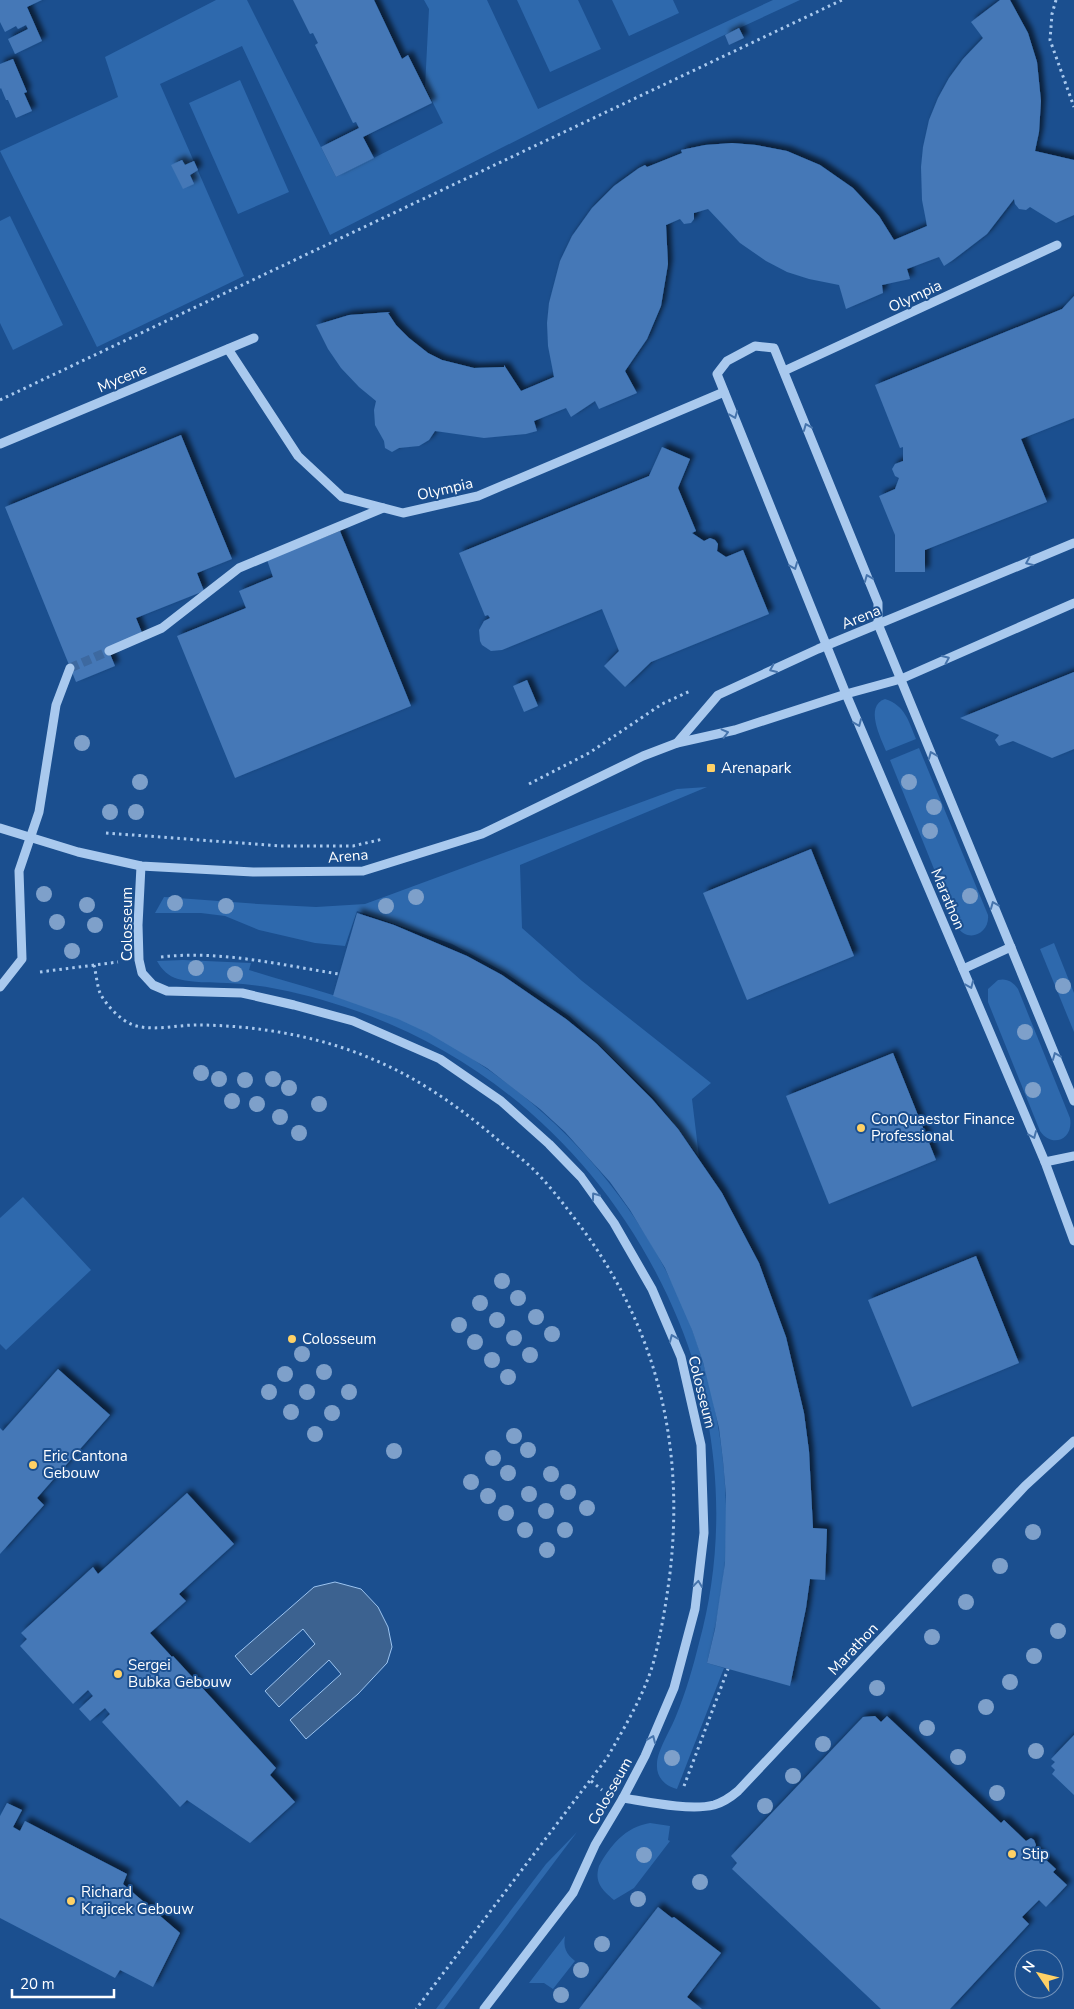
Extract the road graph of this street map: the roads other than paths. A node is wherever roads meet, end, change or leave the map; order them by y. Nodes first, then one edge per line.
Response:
1 (1057, 245) dead end
2 (254, 338) dead end
3 (228, 349) junction
4 (784, 371) junction
5 (724, 392) junction
6 (0, 444) edge
7 (384, 508) junction
8 (1074, 543) edge
9 (1074, 603) edge
10 (878, 624) junction
11 (826, 646) junction
12 (109, 651) tunnel mouth
13 (70, 668) dead end
14 (901, 680) junction
15 (846, 694) junction
16 (678, 743) junction
17 (0, 828) edge
18 (30, 838) junction
19 (141, 866) junction
20 (1012, 947) junction
21 (963, 969) junction
22 (0, 987) edge
23 (1074, 1101) edge
24 (1074, 1156) edge
25 (1045, 1162) junction
26 (1074, 1241) edge
27 (1074, 1441) edge
28 (623, 1798) junction
29 (484, 2009) edge

1 - 4 street, Olympia
2 - 3 street, Mycene
3 - 6 street, Mycene
3 - 7 street, Olympia
4 - 5 street
10 -> 4 street
5 - 7 street, Olympia
5 -> 11 street
7 - 12 street
8 -> 10 street, Arena
14 -> 9 street, Arena
10 - 11 street, Arena
10 - 14 street
11 - 15 street, Marathon
11 -> 16 street, Arena
13 - 18 street
14 - 15 street, Arena
20 -> 14 street
16 -> 15 street, Arena
15 -> 21 street, Marathon
16 - 19 street, Arena
17 - 18 street, Arena
18 - 19 street, Arena
18 - 22 street
28 -> 19 street, Colosseum
20 - 21 street
23 -> 20 street
21 -> 25 street, Marathon
24 - 25 street
25 - 26 street, Marathon
27 - 28 street, Marathon
28 - 29 street, Colosseum

